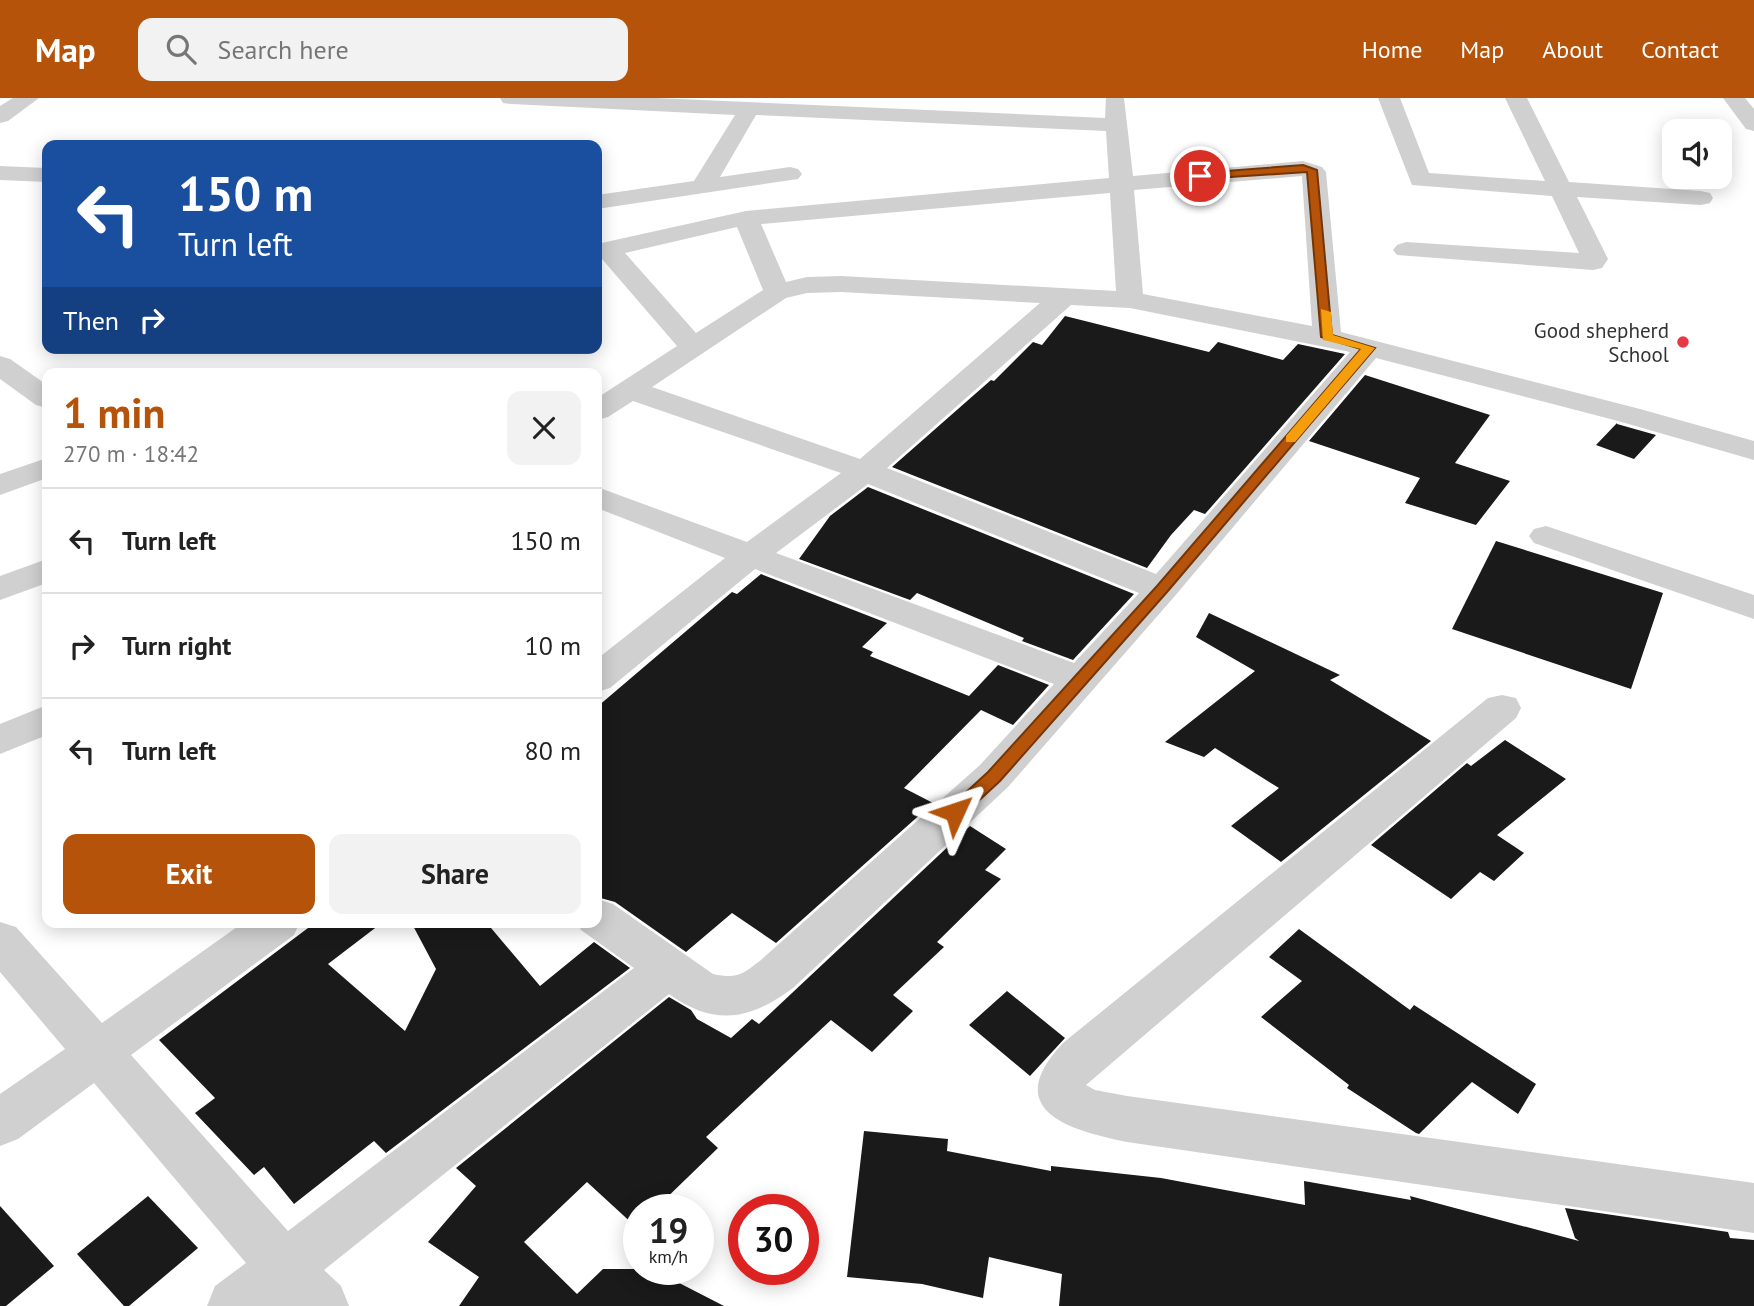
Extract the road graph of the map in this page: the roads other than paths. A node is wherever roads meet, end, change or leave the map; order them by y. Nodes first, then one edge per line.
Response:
1 (28, 98) edge
2 (511, 98) edge
3 (1115, 98) edge
4 (1389, 98) edge
5 (1516, 98) edge
6 (1734, 98) edge
7 (749, 109) junction
8 (0, 116) edge
9 (1754, 124) edge
10 (1115, 125) junction
11 (0, 173) edge
12 (790, 174) dead end
13 (42, 175) edge
14 (1123, 183) junction
15 (702, 187) junction
16 (1561, 190) junction
17 (1701, 198) dead end
18 (602, 201) edge
19 (746, 218) junction
20 (1406, 250) dead end
21 (602, 251) edge
22 (777, 292) junction
23 (1066, 295) junction
24 (1130, 300) junction
25 (1327, 337) junction
26 (694, 348) junction
27 (1369, 348) junction
28 (2, 369) edge
29 (631, 390) junction
30 (42, 396) edge
31 (602, 408) edge
32 (1754, 451) edge
33 (42, 469) edge
34 (865, 471) junction
35 (0, 485) edge
36 (602, 499) edge
37 (1546, 536) dead end
38 (752, 554) junction
39 (42, 572) edge
40 (0, 589) edge
41 (1162, 589) junction
42 (1754, 607) edge
43 (602, 675) edge
44 (1080, 680) junction
45 (1502, 709) dead end
46 (42, 721) edge
47 (0, 740) edge
48 (602, 920) edge
49 (270, 928) edge
50 (0, 940) edge
51 (669, 967) junction
52 (97, 1052) junction
53 (0, 1123) edge
54 (1754, 1208) edge
55 (284, 1267) junction
56 (235, 1306) edge
57 (321, 1306) edge

1 - 8 street
2 - 7 street
3 - 10 street
4 - 16 street
5 - 16 street
6 - 9 street
7 - 10 street
7 - 15 street
10 - 14 street
11 - 13 street
12 - 15 street
14 - 19 street
14 - 24 street
14 - 25 street
15 - 18 street
16 - 17 street
16 - 20 street
19 - 21 street
19 - 22 street
21 - 26 street
22 - 23 street
22 - 26 street
23 - 24 street
23 - 34 street
24 - 25 street
25 - 27 street
26 - 29 street
27 - 32 street
27 - 41 street
28 - 30 street
29 - 31 street
29 - 34 street
33 - 35 street
34 - 38 street
34 - 41 street
36 - 38 street
37 - 42 street
38 - 43 street
38 - 44 street
39 - 40 street
41 - 44 street
44 - 51 street
45 - 54 street
46 - 47 street
48 - 51 street
49 - 52 street
50 - 52 street
51 - 55 street
52 - 53 street
52 - 55 street
55 - 56 street
55 - 57 street

